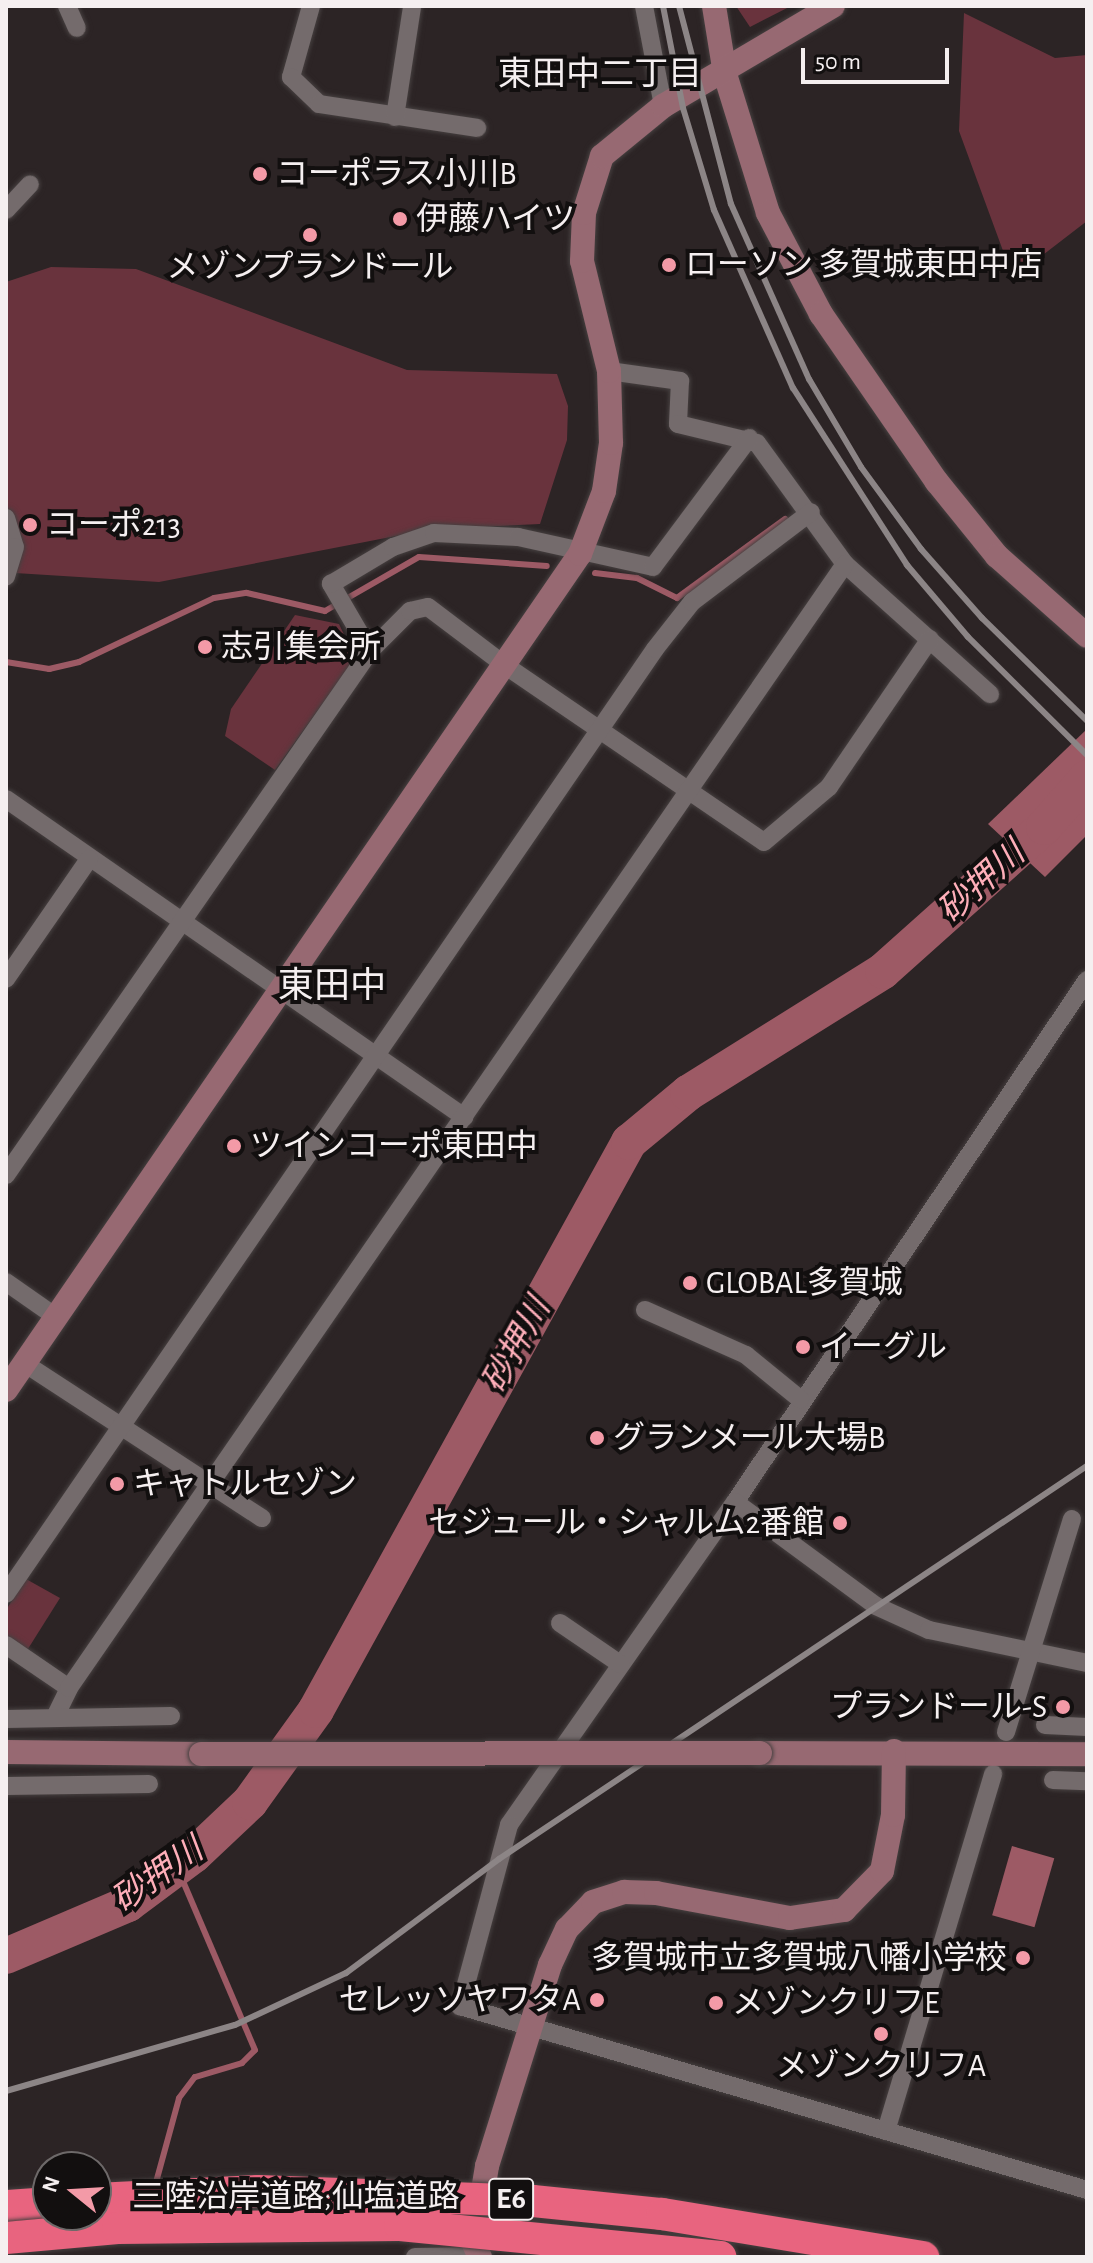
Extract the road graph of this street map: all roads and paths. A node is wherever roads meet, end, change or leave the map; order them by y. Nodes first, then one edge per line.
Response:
1 (67, 6) edge
2 (311, 6) edge
3 (644, 6) edge
4 (714, 6) edge
5 (833, 6) edge
6 (412, 7) edge
7 (77, 28) dead end
8 (725, 74) junction
9 (663, 106) junction
10 (395, 117) junction
11 (477, 128) dead end
12 (30, 184) dead end
13 (6, 210) edge
14 (609, 371) junction
15 (749, 438) junction
16 (811, 512) junction
17 (6, 518) edge
18 (580, 554) junction
19 (845, 564) junction
20 (6, 577) edge
21 (1087, 636) edge
22 (930, 639) junction
23 (370, 651) junction
24 (506, 666) junction
25 (990, 694) dead end
26 (599, 731) junction
27 (687, 791) junction
28 (6, 799) edge
29 (89, 859) junction
30 (181, 921) junction
31 (6, 979) edge
32 (1087, 980) edge
33 (282, 992) junction
34 (374, 1055) junction
35 (464, 1117) junction
36 (6, 1175) edge
37 (6, 1282) edge
38 (645, 1310) dead end
39 (56, 1317) junction
40 (24, 1363) junction
41 (6, 1390) edge
42 (800, 1399) junction
43 (122, 1429) junction
44 (211, 1484) junction
45 (735, 1502) junction
46 (262, 1518) dead end
47 (1072, 1519) dead end
48 (6, 1594) edge
49 (560, 1623) dead end
50 (6, 1645) edge
51 (1030, 1652) junction
52 (1087, 1663) edge
53 (620, 1664) junction
54 (69, 1688) junction
55 (171, 1716) dead end
56 (55, 1717) junction
57 (6, 1719) edge
58 (1045, 1725) dead end
59 (1087, 1727) edge
60 (1006, 1732) dead end
61 (894, 1751) junction
62 (6, 1752) edge
63 (1087, 1754) edge
64 (993, 1774) dead end
65 (1053, 1780) dead end
66 (1087, 1781) edge
67 (149, 1784) dead end
68 (6, 1786) edge
69 (530, 2027) junction
70 (886, 2131) junction
71 (1087, 2190) edge
72 (112, 2198) edge
73 (32, 2204) edge
74 (6, 2206) edge
75 (6, 2238) edge
76 (480, 2256) edge
77 (415, 2257) edge
78 (720, 2257) edge
79 (923, 2257) edge

1 - 7 street
2 - 10 street
3 - 9 street
4 - 8 street
5 - 8 street
6 - 10 street
8 - 9 street
8 - 21 street
9 - 14 street
10 - 11 street
12 - 13 street
14 - 15 street
14 - 18 street
15 - 16 street
15 - 18 street
16 - 19 street
16 - 26 street
17 - 20 street
18 - 23 street
18 - 24 street
19 - 22 street
19 - 27 street
22 - 25 street
22 - 27 street
23 - 24 street
23 - 30 street
24 - 26 street
24 - 33 street
26 - 27 street
26 - 34 street
27 - 35 street
28 - 29 street
29 - 30 street
29 - 31 street
30 - 33 street
30 - 36 street
32 - 42 street
33 - 34 street
33 - 39 street
34 - 35 street
34 - 43 street
35 - 44 street
37 - 39 street
38 - 42 street
39 - 40 street
40 - 41 street
40 - 43 street
42 - 45 street
43 - 44 street
43 - 48 street
44 - 46 street
44 - 54 street
45 - 51 street
45 - 53 street
47 - 51 street
49 - 53 street
50 - 54 street
51 - 52 street
51 - 60 street
53 - 69 street
54 - 56 street
55 - 56 street
56 - 57 street
58 - 59 street
61 - 62 street, bridge
61 - 63 street
61 - 69 street
64 - 70 street
65 - 66 street
67 - 68 street
69 - 70 street
69 - 76 street
70 - 71 street
72 - 79 highway, 三陸沿岸道路;仙塩道路 / E6, bridge
73 - 74 highway
75 - 78 highway, 三陸沿岸道路;仙塩道路 / E6, bridge
76 - 77 street

